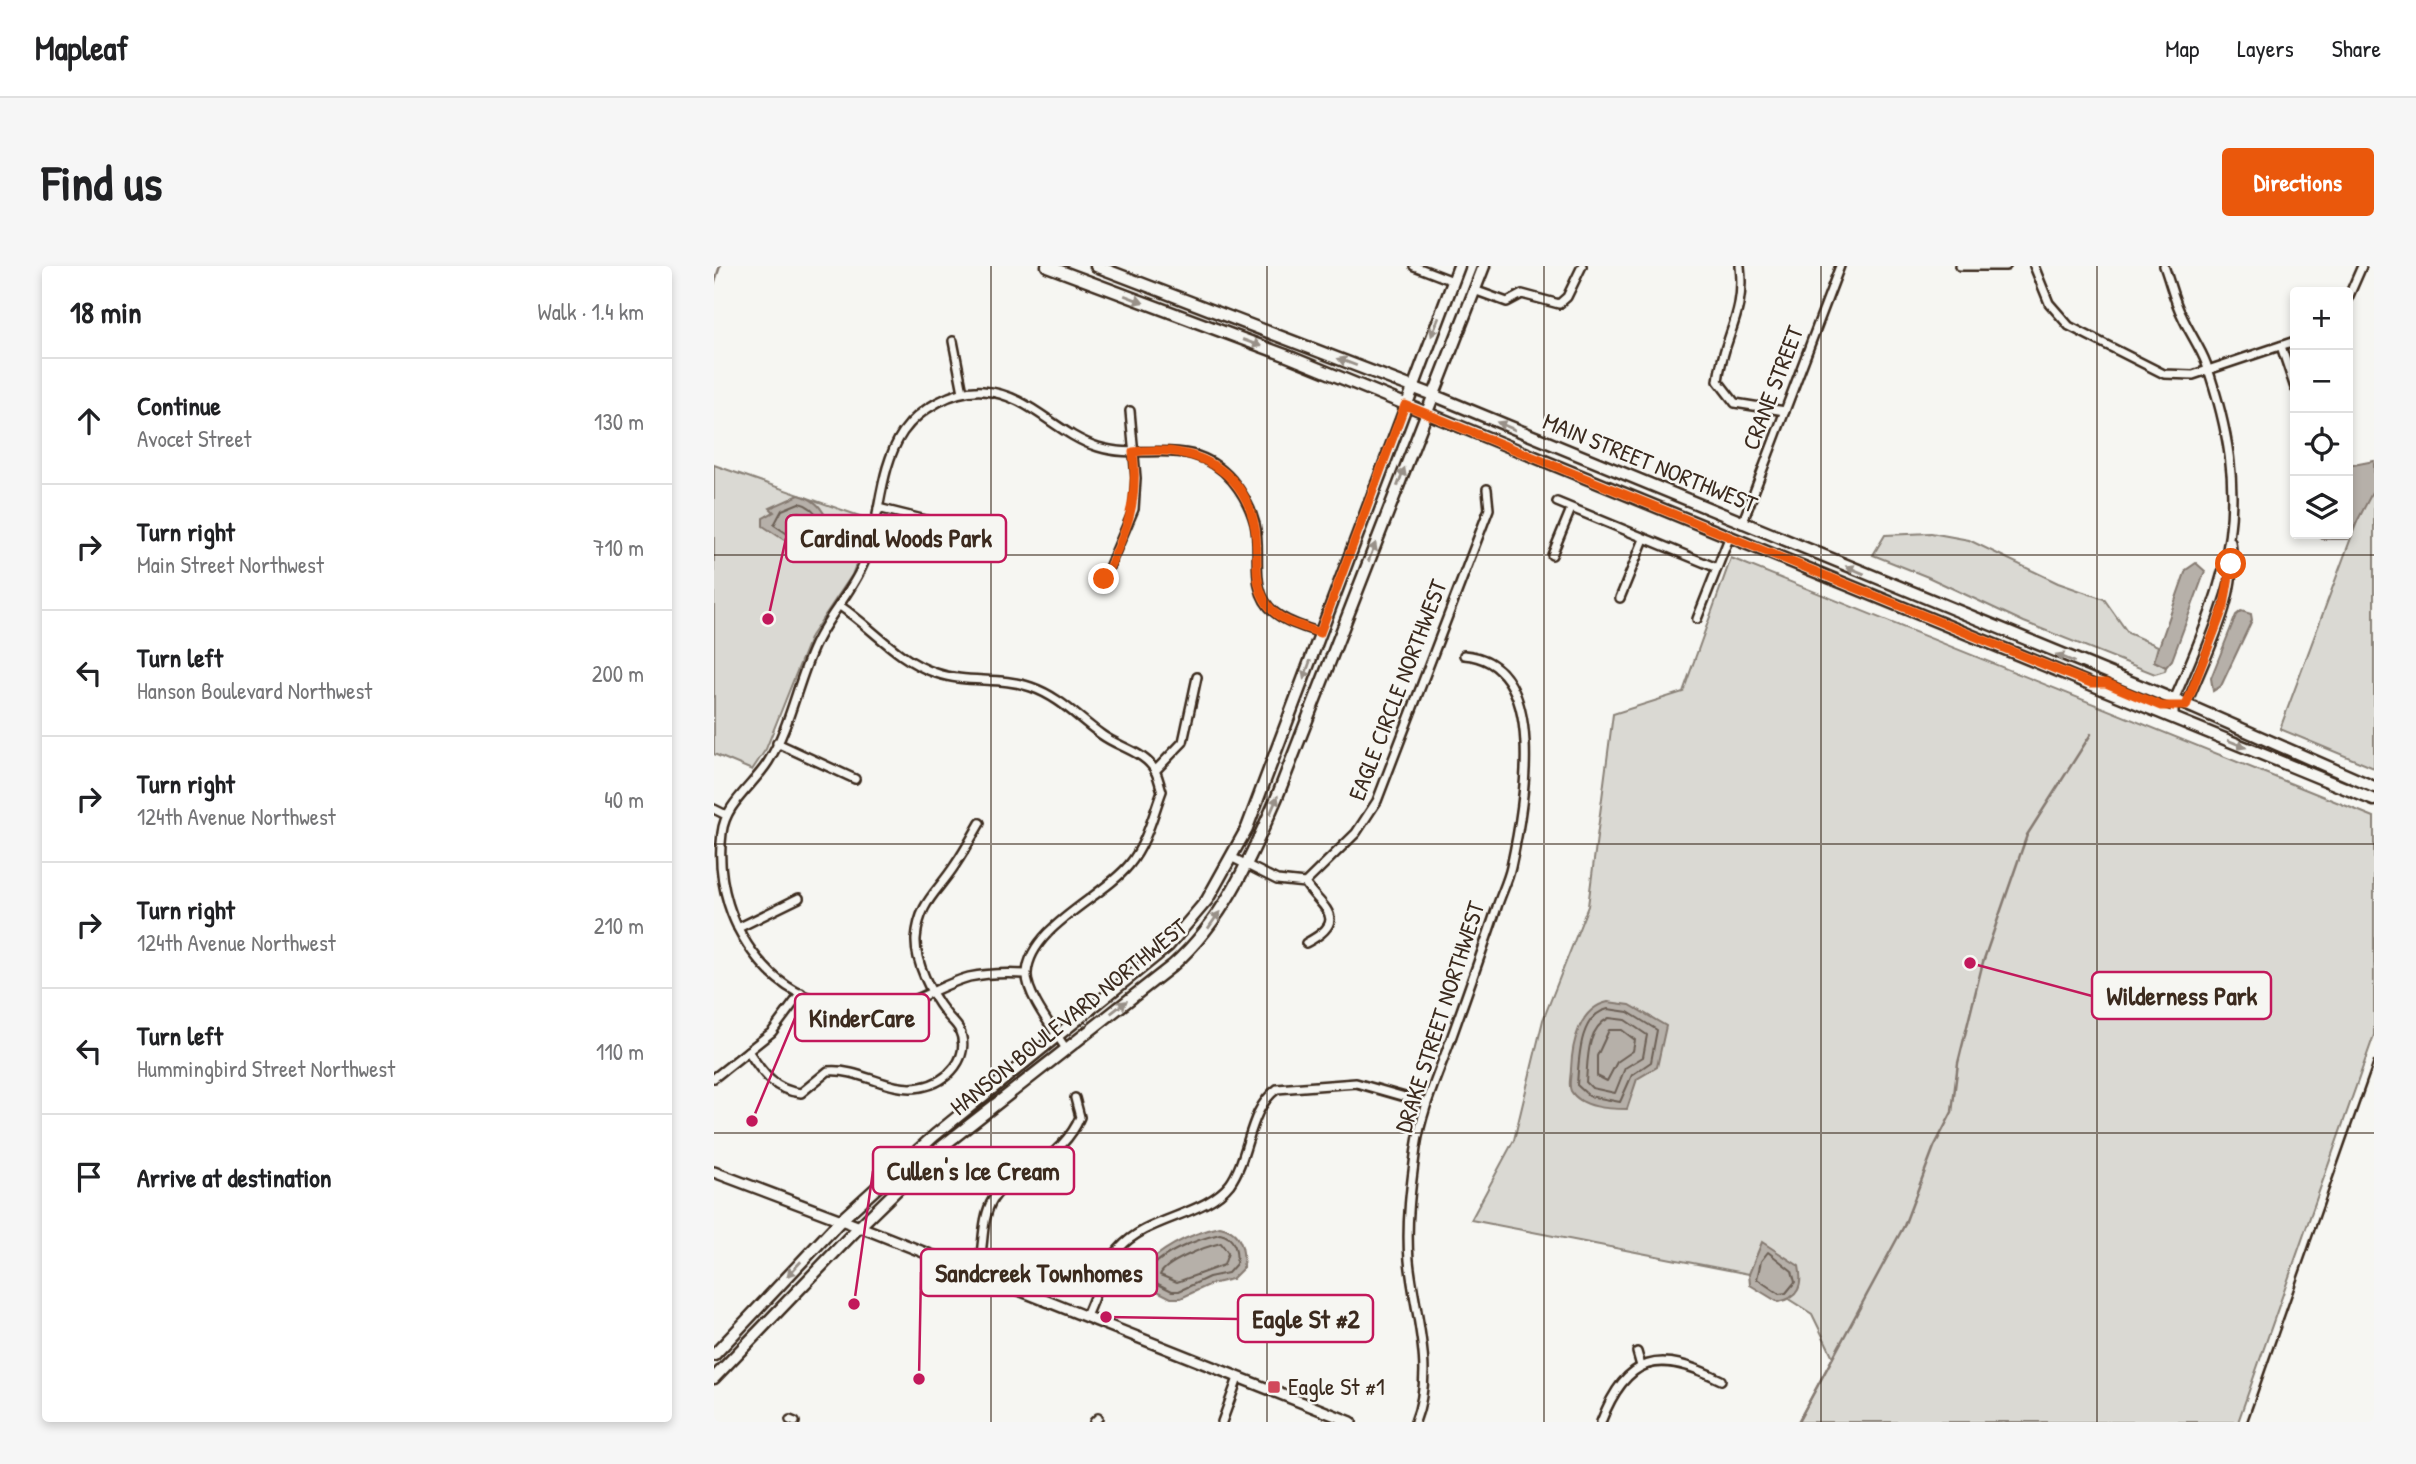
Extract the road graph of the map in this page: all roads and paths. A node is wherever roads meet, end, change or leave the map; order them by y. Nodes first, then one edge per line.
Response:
1 (1047, 266) edge
2 (1096, 266) edge
3 (1414, 266) edge
4 (1459, 266) edge
5 (1484, 266) edge
6 (1582, 266) edge
7 (1740, 266) edge
8 (1840, 266) edge
9 (1960, 266) edge
10 (2006, 266) edge
11 (2034, 266) edge
12 (2164, 266) edge
13 (2361, 266) edge
14 (1453, 281) junction
15 (2352, 287) edge
16 (1474, 290) junction
17 (953, 341) dead end
18 (2290, 343) edge
19 (2281, 346) junction
20 (2208, 371) junction
21 (2290, 373) edge
22 (1411, 387) junction
23 (963, 392) junction
24 (1433, 395) junction
25 (1405, 405) junction
26 (1130, 411) dead end
27 (1785, 411) junction
28 (1426, 414) junction
29 (1133, 452) junction
30 (1487, 489) dead end
31 (1556, 502) dead end
32 (878, 508) junction
33 (1571, 509) junction
34 (1742, 524) junction
35 (1729, 538) junction
36 (1644, 539) junction
37 (970, 541) dead end
38 (2231, 542) junction
39 (1552, 555) dead end
40 (1717, 568) junction
41 (1104, 579) dead end
42 (1620, 598) dead end
43 (839, 606) junction
44 (1697, 619) dead end
45 (1320, 633) junction
46 (1464, 655) dead end
47 (1197, 677) dead end
48 (2091, 683) junction
49 (2174, 703) junction
50 (2186, 706) junction
51 (2174, 718) junction
52 (777, 743) junction
53 (1155, 771) junction
54 (855, 779) dead end
55 (2374, 786) edge
56 (2374, 800) edge
57 (714, 809) edge
58 (726, 815) junction
59 (980, 823) dead end
60 (1233, 858) junction
61 (1246, 867) junction
62 (1305, 883) junction
63 (799, 898) dead end
64 (738, 928) junction
65 (1306, 943) dead end
66 (1027, 974) junction
67 (933, 990) junction
68 (801, 993) junction
69 (1058, 1035) junction
70 (1066, 1049) junction
71 (748, 1051) junction
72 (714, 1078) edge
73 (1075, 1098) dead end
74 (1426, 1103) junction
75 (714, 1172) edge
76 (841, 1220) junction
77 (859, 1227) junction
78 (976, 1273) junction
79 (1086, 1316) junction
80 (1637, 1352) dead end
81 (714, 1355) edge
82 (1641, 1366) junction
83 (714, 1378) edge
84 (1238, 1378) junction
85 (1721, 1380) dead end
86 (1222, 1422) edge
87 (1350, 1422) edge
88 (1415, 1422) edge
89 (1601, 1422) edge

1 -> 25 main road, MAIN STREET NORTHWEST
22 -> 2 main road, MAIN STREET NORTHWEST
3 - 14 street
4 - 14 main road, HANSON BOULEVARD NORTHWEST
5 - 16 main road, HANSON BOULEVARD NORTHWEST
6 - 16 street
7 - 27 street
8 - 27 street, CRANE STREET
9 - 10 street
11 - 20 street
12 - 20 street
13 - 15 street
14 -> 22 main road, HANSON BOULEVARD NORTHWEST
16 - 24 main road, HANSON BOULEVARD NORTHWEST
17 - 23 street
18 - 19 street
19 - 20 street
19 - 21 street
20 - 38 street
22 - 24 main road, MAIN STREET NORTHWEST
22 - 25 main road, HANSON BOULEVARD NORTHWEST
23 - 29 street
23 - 32 street
24 - 28 main road, HANSON BOULEVARD NORTHWEST
34 -> 24 main road, MAIN STREET NORTHWEST
25 - 28 main road, MAIN STREET NORTHWEST
25 - 45 main road, HANSON BOULEVARD NORTHWEST
26 - 29 street
27 - 34 street, CRANE STREET
28 - 35 main road, MAIN STREET NORTHWEST
61 -> 28 main road, HANSON BOULEVARD NORTHWEST
29 - 41 street
29 - 45 street
30 - 62 street, EAGLE CIRCLE NORTHWEST
31 - 33 street
32 - 37 street
32 - 43 street
33 - 36 street
33 - 39 street
49 -> 34 main road, MAIN STREET NORTHWEST
35 - 40 street
35 - 48 main road, MAIN STREET NORTHWEST
36 - 40 street
36 - 42 street
38 - 49 street
38 - 50 street
40 - 44 street
43 - 52 street
43 - 53 street
45 -> 60 main road, HANSON BOULEVARD NORTHWEST
46 - 74 street, DRAKE STREET NORTHWEST
47 - 53 street
48 - 49 main road, MAIN STREET NORTHWEST
48 - 51 main road, MAIN STREET NORTHWEST
49 - 50 main road, MAIN STREET NORTHWEST
49 - 51 street
50 - 55 main road, MAIN STREET NORTHWEST
51 -> 56 main road, MAIN STREET NORTHWEST
52 - 54 street
52 - 58 street
53 - 66 street
57 - 58 street
58 - 64 street
59 - 67 street
60 - 61 street
60 - 69 main road, HANSON BOULEVARD NORTHWEST
61 - 62 street
70 -> 61 main road, HANSON BOULEVARD NORTHWEST
62 - 65 street
63 - 64 street
64 - 68 street
66 - 67 street
66 - 69 street
67 - 68 street
67 - 71 street
68 - 71 street
69 - 70 street
69 - 76 main road, HANSON BOULEVARD NORTHWEST
70 - 77 main road, HANSON BOULEVARD NORTHWEST
71 - 72 street
73 - 78 street
74 - 79 street
74 - 88 street, DRAKE STREET NORTHWEST
75 - 76 street
76 - 77 street
76 -> 81 main road, HANSON BOULEVARD NORTHWEST
77 - 78 street
77 - 83 main road, HANSON BOULEVARD NORTHWEST
78 - 79 street
79 - 84 street
80 - 82 street
82 - 85 street
82 - 89 street
84 - 86 street
84 - 87 street

